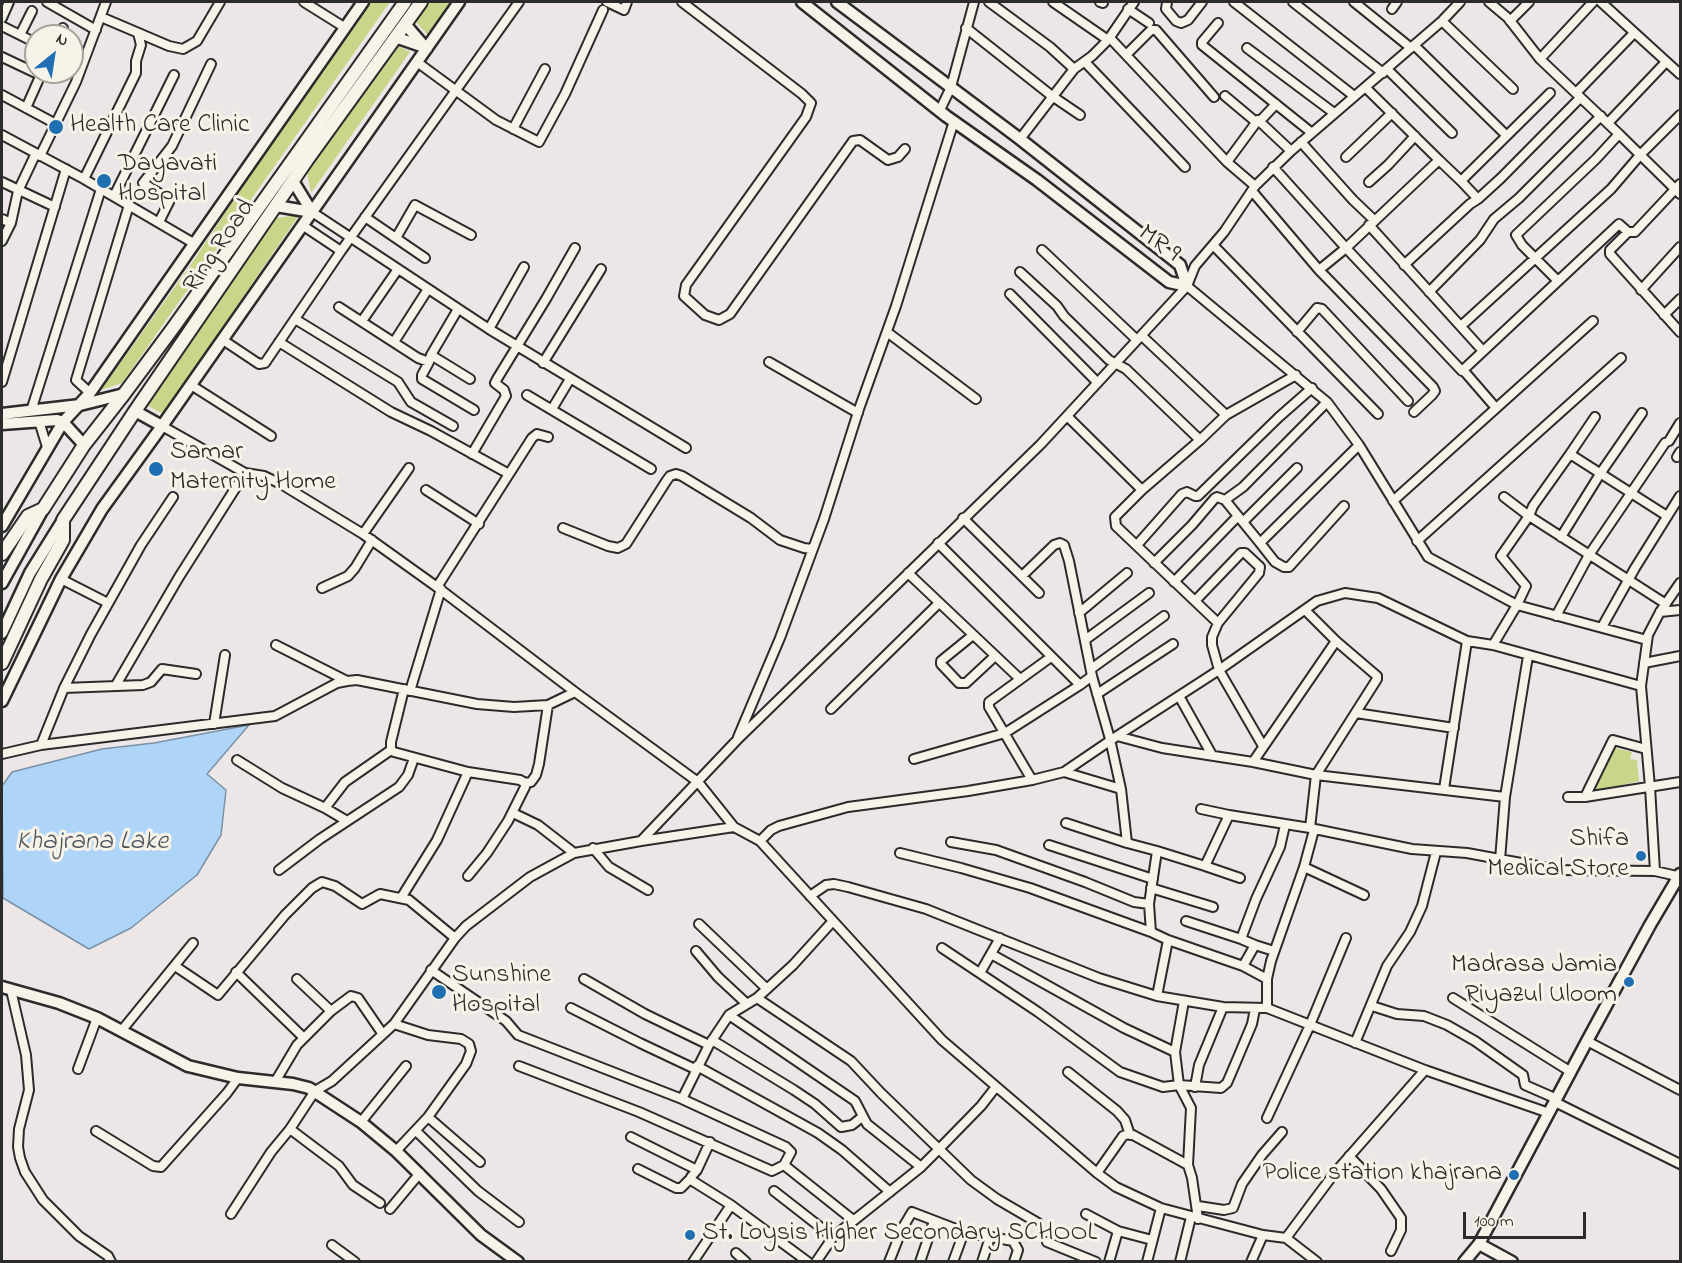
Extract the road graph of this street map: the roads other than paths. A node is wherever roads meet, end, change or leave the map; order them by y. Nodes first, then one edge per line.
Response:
1 (9, 2) edge
2 (47, 2) edge
3 (106, 2) edge
4 (220, 2) edge
5 (304, 2) edge
6 (363, 2) edge
7 (405, 2) edge
8 (421, 2) edge
9 (459, 2) edge
10 (519, 2) edge
11 (607, 2) edge
12 (627, 2) edge
13 (682, 2) edge
14 (802, 2) edge
15 (837, 2) edge
16 (974, 2) edge
17 (989, 2) edge
18 (1053, 2) edge
19 (1134, 2) edge
20 (1167, 2) edge
21 (1202, 2) edge
22 (1234, 2) edge
23 (1293, 2) edge
24 (1354, 2) edge
25 (1398, 2) edge
26 (1460, 2) edge
27 (1489, 2) edge
28 (1529, 2) edge
29 (1593, 2) edge
30 (1601, 2) edge
31 (1128, 9) junction
32 (1392, 9) dead end
33 (32, 10) dead end
34 (603, 10) dead end
35 (101, 17) junction
36 (2, 18) edge
37 (1442, 21) junction
38 (1510, 21) junction
39 (1149, 22) dead end
40 (1218, 23) dead end
41 (405, 24) junction
42 (2, 26) edge
43 (344, 27) junction
44 (966, 28) junction
45 (96, 30) junction
46 (138, 33) junction
47 (1634, 33) junction
48 (20, 35) junction
49 (24, 37) edge
50 (395, 37) junction
51 (1109, 39) junction
52 (1413, 47) junction
53 (427, 48) junction
54 (1247, 48) dead end
55 (1127, 54) junction
56 (2, 57) edge
57 (1540, 58) junction
58 (417, 62) junction
59 (1085, 62) junction
60 (1666, 62) junction
61 (211, 64) dead end
62 (24, 67) edge
63 (545, 69) dead end
64 (1074, 69) junction
65 (1385, 71) junction
66 (1680, 74) edge
67 (174, 75) dead end
68 (37, 84) edge
69 (951, 87) junction
70 (1366, 88) junction
71 (1514, 89) dead end
72 (455, 91) junction
73 (1550, 93) dead end
74 (2, 95) edge
75 (1052, 96) junction
76 (1225, 96) dead end
77 (1354, 96) junction
78 (1578, 96) junction
79 (1214, 97) dead end
80 (1276, 104) junction
81 (26, 108) junction
82 (940, 110) junction
83 (1334, 113) junction
84 (1392, 113) junction
85 (1080, 115) dead end
86 (1680, 115) edge
87 (1600, 116) junction
88 (954, 121) junction
89 (1258, 121) junction
90 (1608, 123) junction
91 (56, 124) junction
92 (513, 129) junction
93 (1312, 133) junction
94 (1452, 134) dead end
95 (1619, 134) junction
96 (2, 135) edge
97 (1506, 135) junction
98 (1415, 136) junction
99 (1020, 139) junction
100 (1301, 142) junction
101 (905, 149) dead end
102 (1291, 151) junction
103 (1641, 154) junction
104 (38, 155) junction
105 (1346, 156) dead end
106 (1439, 160) junction
107 (1227, 162) junction
108 (1185, 167) dead end
109 (1273, 167) junction
110 (66, 170) junction
111 (84, 179) junction
112 (293, 181) junction
113 (1461, 181) junction
114 (2, 182) edge
115 (1369, 182) dead end
116 (1253, 188) junction
117 (101, 189) junction
118 (1679, 189) edge
119 (18, 191) junction
120 (114, 196) junction
121 (1479, 199) junction
122 (129, 205) junction
123 (276, 206) junction
124 (55, 207) junction
125 (312, 212) junction
126 (365, 217) junction
127 (2, 219) edge
128 (159, 222) junction
129 (1371, 223) junction
130 (11, 224) junction
131 (302, 225) junction
132 (1628, 232) junction
133 (471, 235) dead end
134 (351, 238) junction
135 (396, 238) junction
136 (2, 241) edge
137 (195, 244) junction
138 (1213, 245) junction
139 (1680, 247) edge
140 (574, 248) dead end
141 (1346, 248) junction
142 (1042, 250) dead end
143 (341, 251) junction
144 (1536, 257) junction
145 (426, 258) dead end
146 (1404, 265) junction
147 (524, 267) dead end
148 (398, 269) junction
149 (601, 269) dead end
150 (1319, 270) junction
151 (1020, 272) dead end
152 (1558, 281) junction
153 (1187, 286) junction
154 (428, 290) junction
155 (1641, 290) junction
156 (1429, 291) junction
157 (1010, 294) dead end
158 (1680, 299) edge
159 (339, 307) dead end
160 (458, 309) junction
161 (1664, 315) junction
162 (295, 319) junction
163 (362, 321) junction
164 (1593, 321) dead end
165 (1461, 326) junction
166 (489, 329) junction
167 (1296, 332) junction
168 (1680, 332) edge
169 (887, 333) junction
170 (1140, 338) junction
171 (223, 340) junction
172 (279, 342) junction
173 (394, 342) junction
174 (518, 347) junction
175 (1483, 351) junction
176 (430, 358) junction
177 (1622, 358) dead end
178 (769, 362) dead end
179 (543, 363) junction
180 (1115, 363) junction
181 (1464, 371) junction
182 (1296, 375) junction
183 (570, 379) junction
184 (470, 380) dead end
185 (2, 382) edge
186 (1097, 382) junction
187 (191, 386) junction
188 (1312, 388) junction
189 (90, 393) junction
190 (124, 394) junction
191 (527, 395) dead end
192 (976, 399) dead end
193 (1408, 401) dead end
194 (1327, 402) junction
195 (80, 405) junction
196 (1496, 408) junction
197 (552, 409) junction
198 (474, 410) dead end
199 (31, 411) junction
200 (135, 411) junction
201 (1414, 412) dead end
202 (858, 413) junction
203 (1642, 413) dead end
204 (2, 414) edge
205 (1378, 414) dead end
206 (1226, 415) junction
207 (1066, 416) junction
208 (45, 417) junction
209 (1595, 417) dead end
210 (63, 422) junction
211 (1680, 423) edge
212 (2, 424) edge
213 (162, 426) junction
214 (453, 426) dead end
215 (271, 436) dead end
216 (548, 437) dead end
217 (1200, 440) junction
218 (84, 445) junction
219 (1359, 445) junction
220 (47, 447) junction
221 (686, 448) dead end
222 (472, 454) junction
223 (1570, 454) junction
224 (409, 468) dead end
225 (1297, 468) dead end
226 (651, 469) dead end
227 (245, 472) junction
228 (509, 474) junction
229 (1600, 474) junction
230 (426, 490) dead end
231 (1142, 490) junction
232 (1632, 495) junction
233 (173, 496) dead end
234 (1680, 496) edge
235 (1504, 497) dead end
236 (1225, 500) junction
237 (1393, 501) junction
238 (1344, 506) dead end
239 (43, 509) junction
240 (1529, 516) junction
241 (1667, 516) junction
242 (963, 518) junction
243 (1241, 519) junction
244 (63, 520) junction
245 (479, 524) junction
246 (2, 526) edge
247 (563, 528) dead end
248 (363, 534) junction
249 (1561, 537) junction
250 (372, 540) junction
251 (1417, 541) junction
252 (938, 543) junction
253 (1260, 543) junction
254 (1137, 545) junction
255 (812, 549) junction
256 (2, 554) edge
257 (1589, 555) junction
258 (1154, 563) junction
259 (908, 573) junction
260 (1127, 573) dead end
261 (1022, 576) junction
262 (62, 579) junction
263 (1628, 580) junction
264 (2, 582) edge
265 (1174, 582) junction
266 (1680, 584) edge
267 (322, 588) dead end
268 (439, 588) junction
269 (1149, 592) dead end
270 (1039, 593) dead end
271 (1195, 601) junction
272 (108, 603) junction
273 (939, 603) junction
274 (1666, 604) junction
275 (1517, 605) junction
276 (1305, 610) junction
277 (1680, 610) edge
278 (1660, 612) junction
279 (1079, 614) junction
280 (1164, 616) dead end
281 (1556, 616) junction
282 (1218, 623) junction
283 (1602, 627) junction
284 (2, 633) edge
285 (973, 635) junction
286 (1085, 640) junction
287 (1647, 640) junction
288 (1336, 641) junction
289 (1467, 641) junction
290 (1173, 644) dead end
291 (276, 645) dead end
292 (1493, 645) junction
293 (225, 655) dead end
294 (996, 656) junction
295 (1528, 656) junction
296 (1680, 656) edge
297 (1051, 657) junction
298 (2, 663) edge
299 (1644, 663) junction
300 (1219, 670) junction
301 (1092, 673) junction
302 (196, 675) dead end
303 (1020, 679) junction
304 (347, 681) junction
305 (116, 685) junction
306 (1080, 685) junction
307 (1641, 686) junction
308 (64, 688) junction
309 (407, 690) junction
310 (575, 692) junction
311 (1097, 694) junction
312 (1179, 696) junction
313 (2, 701) edge
314 (548, 705) junction
315 (831, 709) dead end
316 (1356, 713) junction
317 (214, 724) junction
318 (1454, 728) junction
319 (1005, 733) junction
320 (1114, 737) junction
321 (737, 740) junction
322 (41, 745) junction
323 (1263, 746) junction
324 (1646, 749) junction
325 (391, 750) junction
326 (2, 754) edge
327 (1212, 755) junction
328 (414, 758) junction
329 (914, 759) dead end
330 (237, 760) dead end
331 (1252, 762) junction
332 (468, 772) junction
333 (1064, 772) junction
334 (1316, 775) junction
335 (1032, 780) junction
336 (698, 782) junction
337 (1680, 782) edge
338 (525, 783) junction
339 (1650, 787) junction
340 (1121, 789) junction
341 (1444, 789) junction
342 (1506, 796) junction
343 (1568, 797) dead end
344 (1585, 797) junction
345 (325, 808) junction
346 (1201, 809) dead end
347 (513, 813) junction
348 (1229, 815) junction
349 (347, 821) junction
350 (1066, 823) dead end
351 (1285, 825) junction
352 (734, 827) junction
353 (1312, 829) junction
354 (641, 841) junction
355 (759, 842) junction
356 (951, 842) dead end
357 (1127, 843) junction
358 (1049, 845) dead end
359 (593, 848) junction
360 (1157, 851) junction
361 (1436, 852) junction
362 (574, 853) junction
363 (900, 853) dead end
364 (1500, 860) junction
365 (1205, 866) junction
366 (1304, 867) junction
367 (279, 870) dead end
368 (1655, 871) junction
369 (468, 876) dead end
370 (1679, 876) edge
371 (1240, 878) dead end
372 (1153, 879) junction
373 (1151, 888) junction
374 (648, 890) dead end
375 (1364, 895) dead end
376 (810, 896) junction
377 (401, 898) junction
378 (1149, 904) junction
379 (1213, 907) dead end
380 (1186, 921) dead end
381 (832, 922) junction
382 (699, 924) dead end
383 (1150, 932) junction
384 (455, 938) junction
385 (1000, 938) junction
386 (1346, 938) dead end
387 (1241, 939) junction
388 (1168, 940) junction
389 (193, 943) dead end
390 (1254, 945) junction
391 (942, 948) dead end
392 (696, 951) dead end
393 (1274, 951) junction
394 (991, 954) junction
395 (175, 966) junction
396 (1243, 966) junction
397 (432, 970) junction
398 (236, 972) junction
399 (980, 973) junction
400 (1267, 979) junction
401 (297, 980) dead end
402 (584, 980) dead end
403 (6, 989) edge
404 (767, 989) junction
405 (1157, 996) junction
406 (757, 998) junction
407 (1453, 998) dead end
408 (1184, 1001) junction
409 (747, 1004) junction
410 (1372, 1006) junction
411 (1223, 1007) junction
412 (571, 1008) dead end
413 (1267, 1008) junction
414 (1255, 1009) junction
415 (331, 1011) junction
416 (729, 1015) junction
417 (97, 1018) junction
418 (394, 1024) junction
419 (1310, 1025) junction
420 (122, 1030) junction
421 (382, 1033) junction
422 (304, 1038) junction
423 (1587, 1041) junction
424 (710, 1042) junction
425 (1355, 1043) junction
426 (1175, 1052) junction
427 (406, 1066) dead end
428 (519, 1066) dead end
429 (696, 1068) junction
430 (78, 1070) dead end
431 (1425, 1070) junction
432 (1068, 1072) dead end
433 (1571, 1072) junction
434 (238, 1078) junction
435 (275, 1082) junction
436 (1179, 1085) junction
437 (1195, 1087) junction
438 (995, 1088) junction
439 (1680, 1090) edge
440 (315, 1091) junction
441 (682, 1099) junction
442 (1556, 1101) junction
443 (1549, 1113) junction
444 (428, 1117) junction
445 (862, 1117) junction
446 (1267, 1118) dead end
447 (361, 1122) junction
448 (290, 1129) junction
449 (96, 1131) dead end
450 (416, 1131) junction
451 (1282, 1132) dead end
452 (1130, 1135) junction
453 (632, 1137) dead end
454 (710, 1142) junction
455 (396, 1150) junction
456 (938, 1150) junction
457 (1349, 1156) junction
458 (480, 1162) dead end
459 (1680, 1164) edge
460 (784, 1165) junction
461 (1188, 1166) junction
462 (921, 1167) junction
463 (638, 1169) dead end
464 (697, 1170) junction
465 (420, 1173) junction
466 (1097, 1173) junction
467 (690, 1179) junction
468 (774, 1191) dead end
469 (890, 1192) junction
470 (380, 1203) dead end
471 (731, 1205) junction
472 (1198, 1206) junction
473 (1161, 1208) junction
474 (390, 1209) dead end
475 (231, 1214) dead end
476 (1086, 1214) dead end
477 (1195, 1218) junction
478 (853, 1220) junction
479 (934, 1221) junction
480 (519, 1222) dead end
481 (1038, 1223) dead end
482 (1118, 1231) junction
483 (964, 1232) junction
484 (1263, 1235) junction
485 (833, 1237) junction
486 (990, 1237) junction
487 (1286, 1238) junction
488 (1152, 1240) junction
489 (1047, 1242) dead end
490 (1479, 1244) junction
491 (332, 1245) dead end
492 (1391, 1251) dead end
493 (736, 1253) dead end
494 (514, 1261) edge
495 (891, 1261) edge
496 (111, 1262) edge
497 (355, 1262) edge
498 (693, 1262) edge
499 (747, 1262) edge
500 (808, 1262) edge
501 (816, 1262) edge
502 (920, 1262) edge
503 (953, 1262) edge
504 (982, 1262) edge
505 (1014, 1262) edge
506 (1096, 1262) edge
507 (1109, 1262) edge
508 (1146, 1262) edge
509 (1180, 1262) edge
510 (1251, 1262) edge
511 (1317, 1262) edge
512 (1464, 1262) edge
513 (1512, 1262) edge

1 - 36 street
2 - 45 street
3 - 35 street
4 - 46 street
5 - 43 street
6 - 43 street
7 - 190 main road, Ring Road
8 - 41 main road, Ring Road
9 - 53 street
10 - 72 street
11 - 12 street
13 - 101 street
14 - 82 street, MR 9
15 - 69 street, MR 9
16 - 44 street
17 - 64 street
18 - 51 street
19 - 31 street
20 - 21 street
22 - 77 street
23 - 65 street
24 - 52 street
25 - 32 street
26 - 37 street
27 - 38 street
28 - 38 street
29 - 57 street
30 - 47 street
31 - 39 street
31 - 51 street
33 - 48 street
34 - 92 street
35 - 45 street
35 - 46 street
37 - 52 street
37 - 71 street
38 - 57 street
40 - 80 street
41 - 50 main road, Ring Road
41 - 53 street
42 - 48 street
43 - 137 street
44 - 69 street
44 - 75 street
45 - 91 street
46 - 111 street
47 - 60 street
47 - 78 street
48 - 49 street
50 - 53 street
50 - 112 main road, Ring Road
51 - 55 street
51 - 59 street
52 - 65 street
52 - 97 street
53 - 58 street
54 - 83 street
55 - 79 street
55 - 107 street
56 - 62 street
57 - 78 street
58 - 72 street
58 - 125 street
59 - 64 street
59 - 108 street
60 - 66 street
60 - 90 street
61 - 128 street
63 - 92 street
64 - 75 street
65 - 70 street
65 - 94 street
67 - 120 street
68 - 81 street
69 - 82 street
69 - 99 street, MR 9
70 - 77 street
70 - 84 street
72 - 92 street
72 - 126 street
73 - 97 street
74 - 81 street
75 - 85 street
75 - 99 street
76 - 89 street
77 - 83 street
78 - 87 street
78 - 121 street
80 - 89 street
80 - 93 street
81 - 91 street
82 - 88 street, MR 9
83 - 93 street
84 - 98 street
84 - 105 street
86 - 103 street
87 - 90 street
87 - 156 street
88 - 153 street, MR 9
88 - 169 street
89 - 102 street
89 - 107 street
90 - 95 street
91 - 104 street
93 - 100 street
95 - 103 street
95 - 144 street
96 - 104 street
97 - 113 street
98 - 106 street
98 - 115 street
99 - 153 street, MR 9
100 - 102 street
100 - 129 street
102 - 109 street
103 - 118 street
103 - 144 street
104 - 110 street
104 - 119 street
106 - 113 street
106 - 129 street
107 - 116 street
109 - 116 street
109 - 141 street
110 - 111 street
110 - 124 street
111 - 117 street
112 - 123 main road, Ring Road
112 - 125 street
113 - 121 street
114 - 119 street
116 - 138 street
116 - 150 street
117 - 120 street
117 - 199 street
118 - 132 street
119 - 124 street
119 - 130 street
120 - 122 street
121 - 146 street
122 - 128 street
122 - 189 street
123 - 125 street
123 - 200 main road, Ring Road
124 - 185 street
125 - 131 street
125 - 134 street
126 - 134 street
126 - 135 street
127 - 130 street
128 - 137 street
129 - 141 street
129 - 146 street
130 - 136 street
131 - 143 street
131 - 171 street
132 - 152 street
132 - 155 street
133 - 135 street
134 - 143 street
134 - 148 street
135 - 145 street
137 - 189 street
138 - 153 street
138 - 167 street
139 - 155 street
140 - 174 street
141 - 150 street
141 - 181 street
142 - 170 street
143 - 162 street
144 - 152 street
144 - 165 street
146 - 156 street
147 - 166 street
148 - 154 street
148 - 163 street
149 - 179 street
150 - 201 street
151 - 180 street
152 - 175 street
153 - 170 street
153 - 182 street
154 - 160 street
154 - 173 street
155 - 161 street
156 - 165 street
157 - 186 street
158 - 161 street
159 - 163 street
160 - 166 street
160 - 176 street
161 - 168 street
162 - 172 street
162 - 214 street
163 - 173 street
164 - 196 street
165 - 175 street
166 - 174 street
167 - 193 street
167 - 205 street
169 - 192 street
169 - 202 street
170 - 180 street
170 - 206 street
171 - 172 street
171 - 187 street
172 - 222 street
173 - 176 street
174 - 179 street
174 - 222 street
175 - 181 street
176 - 184 street
176 - 198 street
177 - 251 street
178 - 202 street
179 - 183 street
180 - 186 street
180 - 217 street
181 - 196 street
182 - 188 street
182 - 206 street
183 - 197 street
183 - 221 street
186 - 207 street
187 - 213 street
187 - 215 street
188 - 194 street
188 - 254 street
189 - 195 street
190 - 195 street
190 - 218 main road, Ring Road
191 - 197 street
194 - 219 street
194 - 236 street
195 - 208 street
195 - 210 street
196 - 237 street
197 - 226 street
199 - 204 street
199 - 208 street
200 - 213 street
200 - 244 main road, Ring Road
202 - 255 street
203 - 229 street
206 - 217 street
207 - 231 street
207 - 242 street
208 - 210 street
208 - 212 street
208 - 220 street
209 - 223 street
210 - 218 street
210 - 220 street
211 - 232 street
213 - 227 street
213 - 262 street
216 - 228 street
217 - 231 street
218 - 239 main road, Ring Road
219 - 237 street
219 - 253 street
220 - 246 street
222 - 228 street
223 - 229 street
223 - 240 street
224 - 248 street
225 - 243 street
227 - 248 street
227 - 305 street
228 - 245 street
229 - 232 street
229 - 249 street
230 - 245 street
231 - 254 street
232 - 241 street
232 - 257 street
233 - 272 street
234 - 241 street
235 - 240 street
236 - 243 street
236 - 258 street
237 - 251 street
238 - 253 street
239 - 256 main road, Ring Road
239 - 264 street, Ring Road
240 - 249 street
240 - 275 street
241 - 263 street
242 - 252 street
242 - 261 street
243 - 253 street
243 - 265 street
244 - 284 street, Ring Road
244 - 298 main road, Ring Road
245 - 268 street
247 - 255 street
248 - 250 street
249 - 257 street
250 - 267 street
250 - 268 street
251 - 275 street
252 - 259 street
252 - 297 street
254 - 258 street
255 - 321 street
257 - 263 street
257 - 281 street
258 - 265 street
259 - 273 street
259 - 321 street
260 - 279 street
261 - 270 street
261 - 279 street
262 - 272 street
262 - 313 street
263 - 274 street
263 - 283 street
265 - 271 street
266 - 274 street
268 - 309 street
268 - 310 street
269 - 286 street
271 - 282 street
271 - 282 street
272 - 308 street
273 - 285 street
273 - 315 street
274 - 278 street
275 - 281 street
275 - 292 street
276 - 288 street
276 - 289 street
276 - 300 street
277 - 278 street
278 - 287 street
279 - 286 street
280 - 301 street
281 - 283 street
282 - 300 street
283 - 287 street
285 - 294 street
285 - 294 street
286 - 301 street
287 - 299 street
288 - 316 street
288 - 323 street
289 - 292 street
289 - 318 street
290 - 311 street
291 - 304 street
292 - 295 street
293 - 317 street
294 - 303 street
295 - 307 street
295 - 342 street
296 - 299 street
297 - 303 street
297 - 306 street
299 - 307 street
300 - 312 street
300 - 323 street
301 - 306 street
301 - 311 street
302 - 305 street
303 - 319 street
304 - 309 street
304 - 317 street
305 - 308 street
306 - 319 street
307 - 324 street
308 - 322 street
309 - 314 street
309 - 325 street
310 - 314 street
310 - 336 street
311 - 320 street
312 - 320 street
312 - 327 street
314 - 338 street
316 - 318 street
316 - 334 street
317 - 322 street
318 - 341 street
319 - 329 street
319 - 335 street
320 - 327 street
320 - 333 street
320 - 340 street
321 - 336 street
322 - 326 street
323 - 331 street
324 - 339 street
324 - 344 street
325 - 328 street
325 - 345 street
327 - 331 street
328 - 332 street
328 - 349 street
330 - 345 street
331 - 334 street
332 - 338 street
332 - 377 street
333 - 335 street
333 - 340 street
334 - 341 street
334 - 353 street
335 - 355 street
336 - 352 street
336 - 354 street
337 - 339 street
338 - 347 street
339 - 344 street
339 - 368 street
340 - 357 street
341 - 342 street
342 - 364 street
343 - 344 street
345 - 349 street
346 - 348 street
347 - 362 street
347 - 369 street
348 - 351 street
348 - 365 street
349 - 367 street
350 - 357 street
351 - 353 street
351 - 387 street
352 - 354 street
352 - 355 street
353 - 361 street
353 - 366 street
354 - 359 street
355 - 376 street
356 - 378 street
357 - 360 street
358 - 372 street
359 - 362 street
359 - 374 street
360 - 365 street
360 - 372 street
361 - 364 street
361 - 410 street
362 - 384 street
363 - 383 street
364 - 368 street
365 - 371 street
366 - 375 street
366 - 393 street
368 - 370 street
370 - 423 street
372 - 373 street
373 - 378 street
373 - 379 street
376 - 381 street
376 - 385 street
377 - 384 street
377 - 398 street
378 - 383 street
380 - 387 street
381 - 404 street
381 - 438 street
382 - 404 street
383 - 388 street
384 - 397 street
385 - 394 street
385 - 405 street
386 - 419 street
387 - 390 street
388 - 396 street
388 - 405 street
389 - 395 street
390 - 393 street
390 - 396 street
391 - 399 street
392 - 409 street
393 - 400 street
394 - 399 street
394 - 426 street
395 - 398 street
395 - 420 street
396 - 400 street
397 - 418 street
397 - 441 street
398 - 422 street
399 - 436 street
400 - 413 street
401 - 415 street
402 - 424 street
403 - 417 street
403 - 496 street
404 - 406 street
405 - 408 street
406 - 409 street
406 - 456 street
407 - 433 street
408 - 411 street
408 - 426 street
409 - 416 street
410 - 425 street
410 - 442 street
411 - 414 street
411 - 437 street
412 - 429 street
413 - 414 street
413 - 419 street
414 - 437 street
415 - 421 street
415 - 422 street
416 - 424 street
416 - 445 street
417 - 420 street
417 - 430 street
418 - 421 street
418 - 444 street
419 - 425 street
419 - 446 street
420 - 434 street
421 - 440 street
422 - 435 street
423 - 433 street
423 - 439 street
424 - 429 street
424 - 445 street
425 - 431 street
426 - 436 street
427 - 447 street
428 - 454 street
429 - 441 street
429 - 469 street
431 - 443 street
431 - 457 street
432 - 452 street
433 - 442 street
434 - 435 street
434 - 449 street
435 - 440 street
436 - 437 street
436 - 461 street
438 - 456 street
438 - 466 street
440 - 447 street
440 - 448 street
441 - 460 street
442 - 443 street
442 - 459 street
443 - 490 street
444 - 450 street
444 - 458 street
445 - 462 street
447 - 455 street
448 - 470 street
448 - 475 street
450 - 455 street
450 - 480 street
451 - 472 street
452 - 461 street
452 - 466 street
453 - 464 street
454 - 460 street
454 - 464 street
455 - 465 street
456 - 462 street
456 - 481 street
457 - 487 street
457 - 492 street
460 - 478 street
461 - 472 street
462 - 469 street
463 - 467 street
464 - 467 street
465 - 474 street
465 - 494 street
466 - 473 street
467 - 471 street
468 - 485 street
469 - 478 street
471 - 498 street
471 - 500 street
472 - 477 street
473 - 477 street
473 - 488 street
476 - 482 street
477 - 484 street
477 - 509 street
478 - 485 street
479 - 483 street
479 - 495 street
479 - 502 street
482 - 488 street
482 - 507 street
483 - 486 street
483 - 503 street
484 - 487 street
484 - 510 street
485 - 501 street
486 - 504 street
486 - 505 street
487 - 511 street
488 - 508 street
489 - 506 street
490 - 512 street
490 - 513 street
491 - 497 street
493 - 499 street

